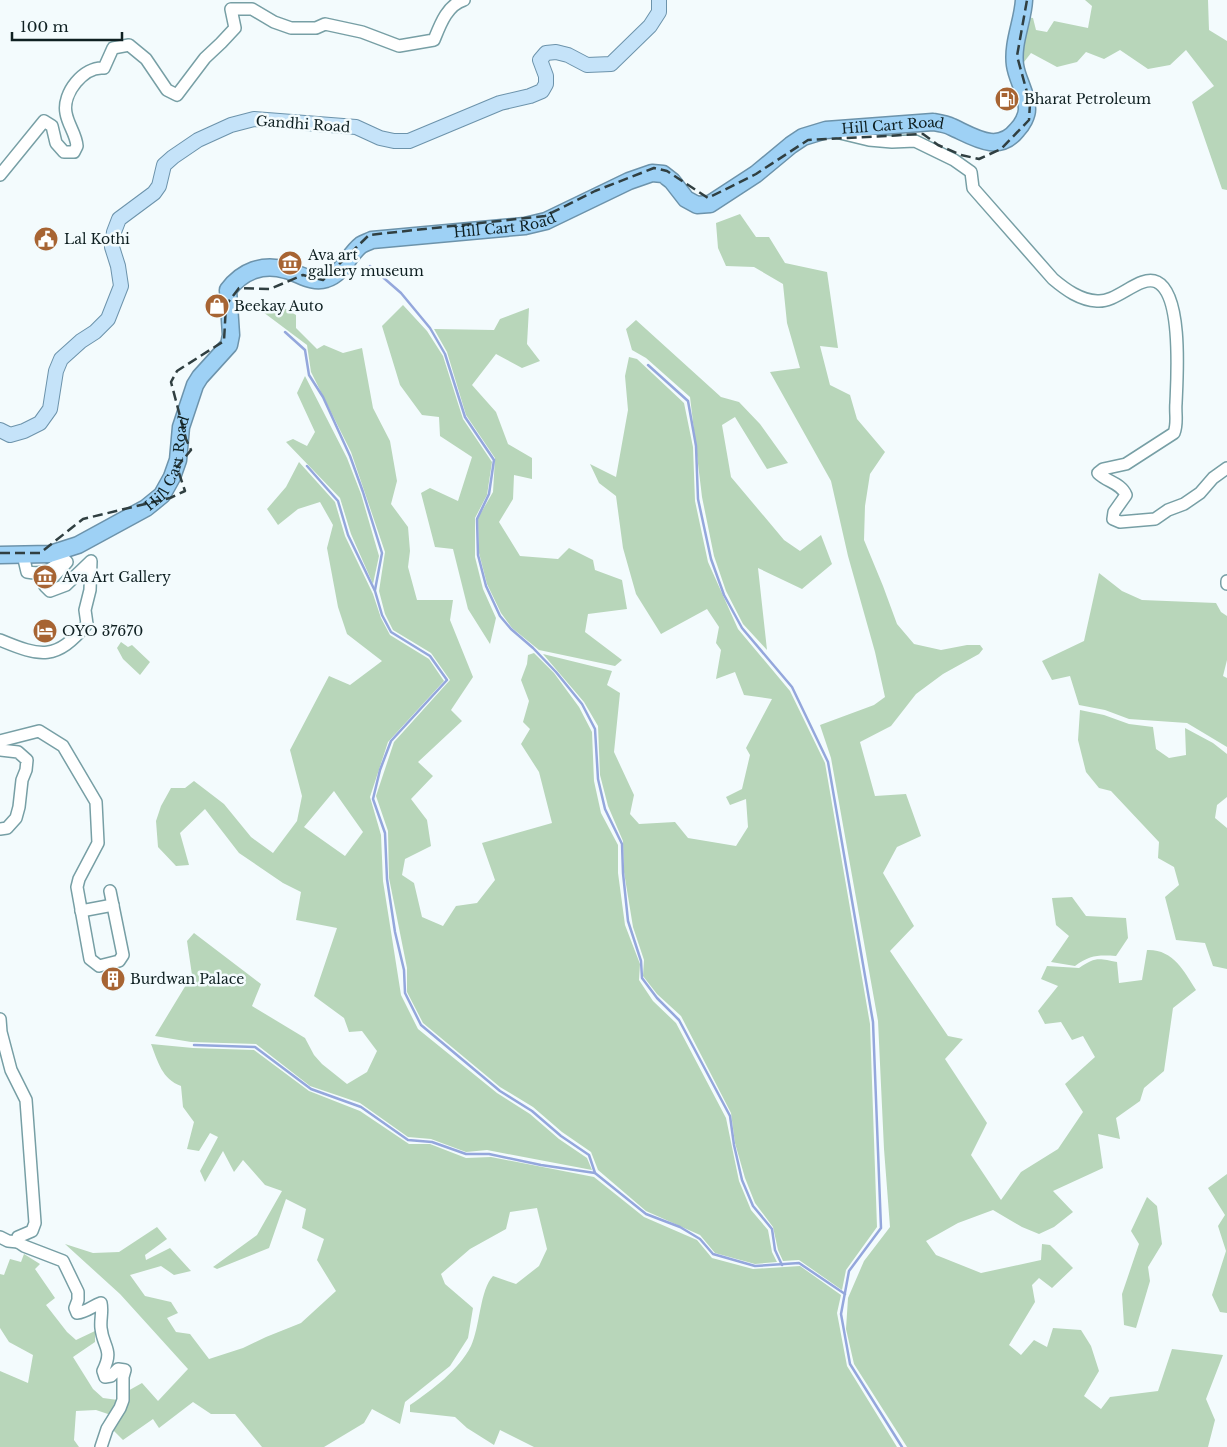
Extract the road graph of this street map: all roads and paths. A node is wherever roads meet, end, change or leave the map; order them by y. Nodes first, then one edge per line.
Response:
1 (464, 0) edge
2 (659, 0) edge
3 (1024, 0) edge
4 (826, 130) junction
5 (0, 175) edge
6 (0, 430) edge
7 (1227, 468) edge
8 (0, 555) edge
9 (23, 555) junction
10 (0, 640) edge
11 (0, 741) edge
12 (0, 750) edge
13 (0, 829) edge
14 (110, 891) dead end
15 (113, 905) junction
16 (81, 911) junction
17 (0, 1019) edge
18 (0, 1237) edge
19 (18, 1242) junction
20 (101, 1447) edge

1 - 5 street
2 - 6 main road, Gandhi Road
3 - 4 highway, Hill Cart Road
4 - 7 street
4 - 9 highway, Hill Cart Road
8 - 9 highway, Hill Cart Road
9 - 10 street
11 - 16 street
12 - 13 street
14 - 15 street
15 - 16 street
15 - 16 street
17 - 19 street
18 - 19 street
19 - 20 street

